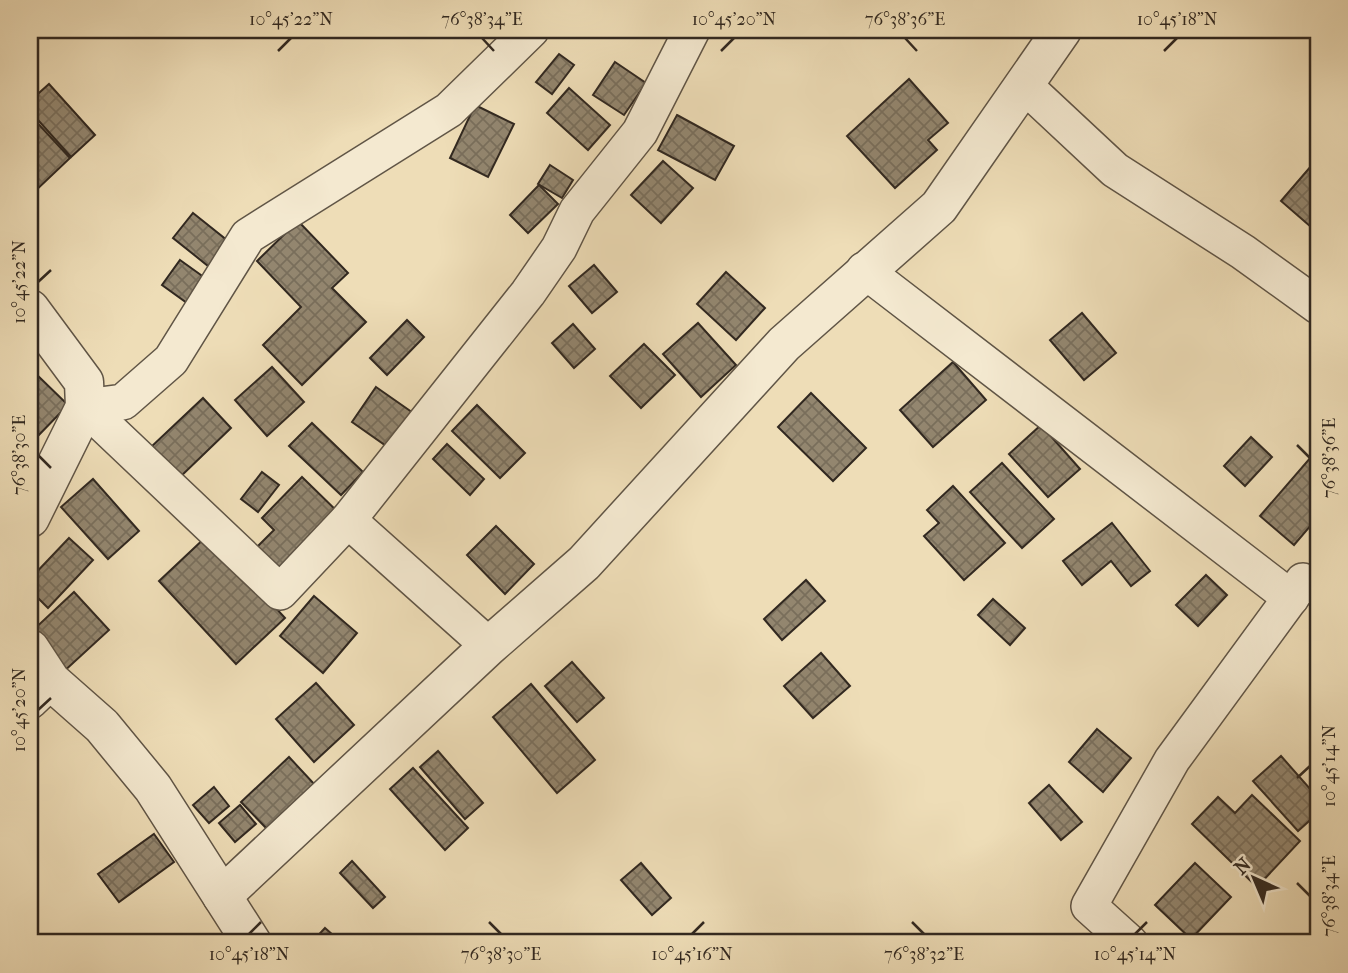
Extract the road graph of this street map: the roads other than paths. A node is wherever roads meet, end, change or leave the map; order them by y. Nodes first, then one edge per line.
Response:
1 (531, 30) edge
2 (692, 30) edge
3 (1062, 30) edge
4 (1025, 86) junction
5 (864, 270) junction
6 (1318, 306) edge
7 (30, 309) edge
8 (85, 407) junction
9 (30, 518) edge
10 (348, 520) junction
11 (1305, 593) edge
12 (489, 646) junction
13 (30, 649) edge
14 (40, 691) edge
15 (222, 896) junction
16 (250, 943) edge
17 (1130, 943) edge

1 - 8 street
2 - 10 street
3 - 4 street
4 - 5 street
4 - 6 street
5 - 11 street
5 - 12 street
7 - 8 street
8 - 9 street
8 - 10 street
10 - 12 street
11 - 17 street
12 - 15 street
13 - 14 street
14 - 15 street
15 - 16 street

